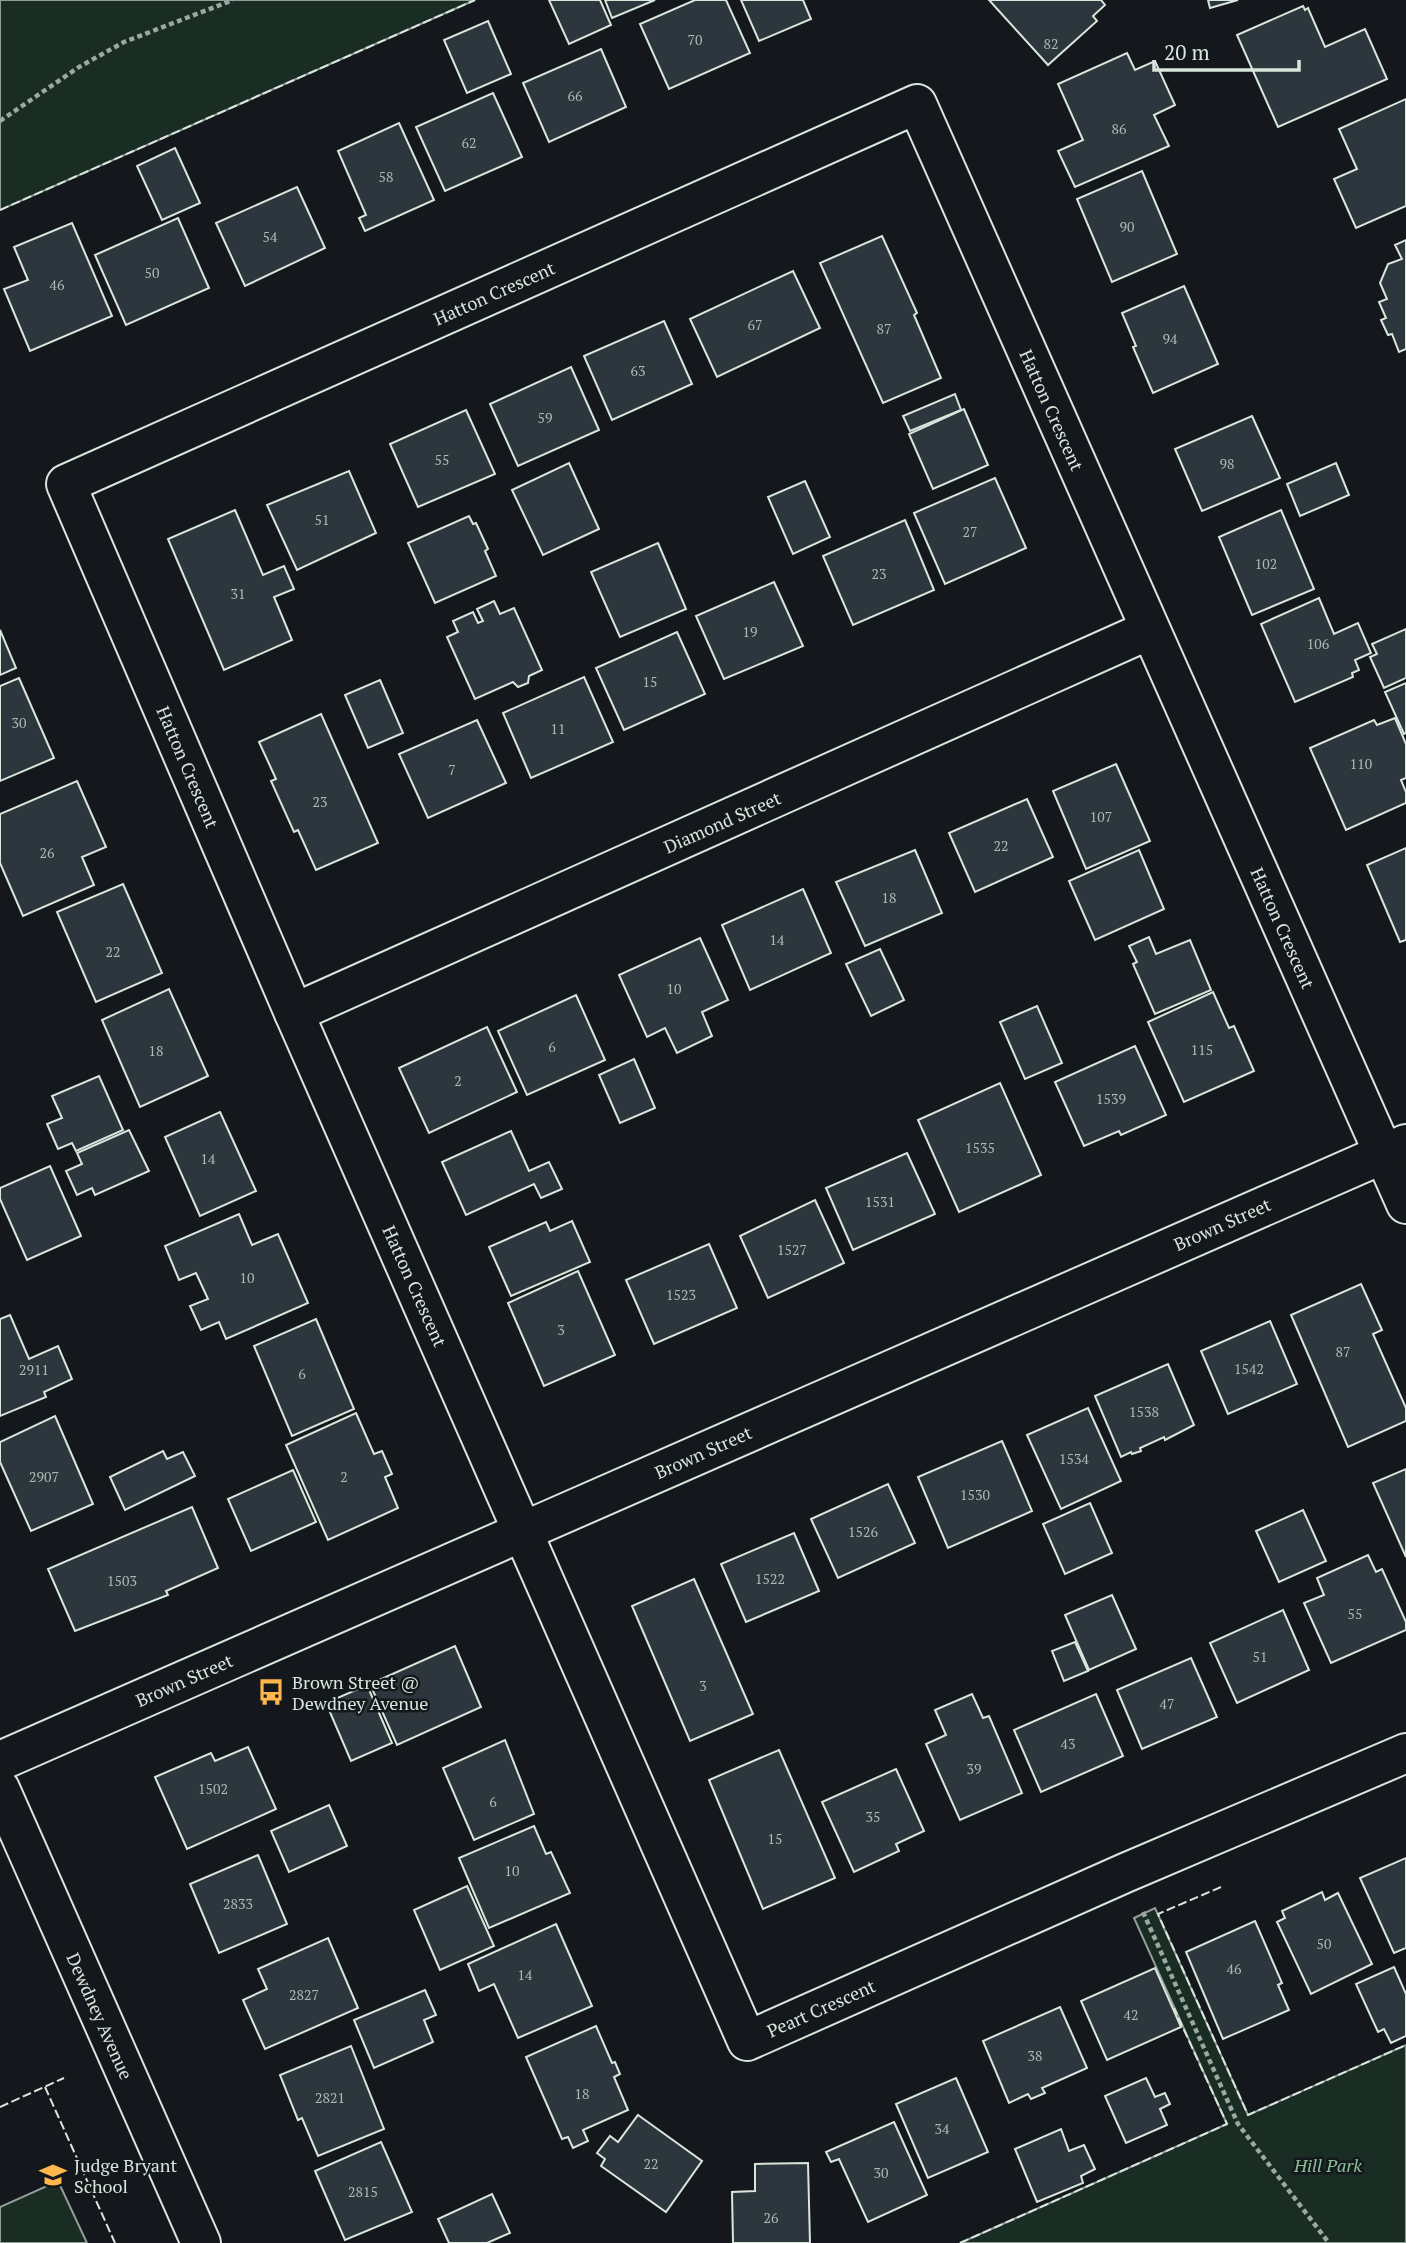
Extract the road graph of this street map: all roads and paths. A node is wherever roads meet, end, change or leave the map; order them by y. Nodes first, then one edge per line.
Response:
1 (233, 0) edge
2 (0, 121) edge
3 (1149, 630) junction
4 (295, 1013) junction
5 (1395, 1149) edge
6 (1406, 1204) edge
7 (524, 1531) junction
8 (1406, 1753) edge
9 (0, 1761) edge
10 (0, 1789) edge
11 (1125, 1873) junction
12 (201, 2243) edge
13 (1329, 2243) edge

1 - 2 path
3 - 4 street, Diamond Street
3 - 4 street, Hatton Crescent
3 - 5 street, Hatton Crescent
4 - 7 street, Hatton Crescent
5 - 6 street
5 - 7 street, Brown Street
7 - 9 street, Brown Street
7 - 11 street, Peart Crescent
8 - 11 street, Peart Crescent
10 - 12 street, Dewdney Avenue
11 - 13 path

